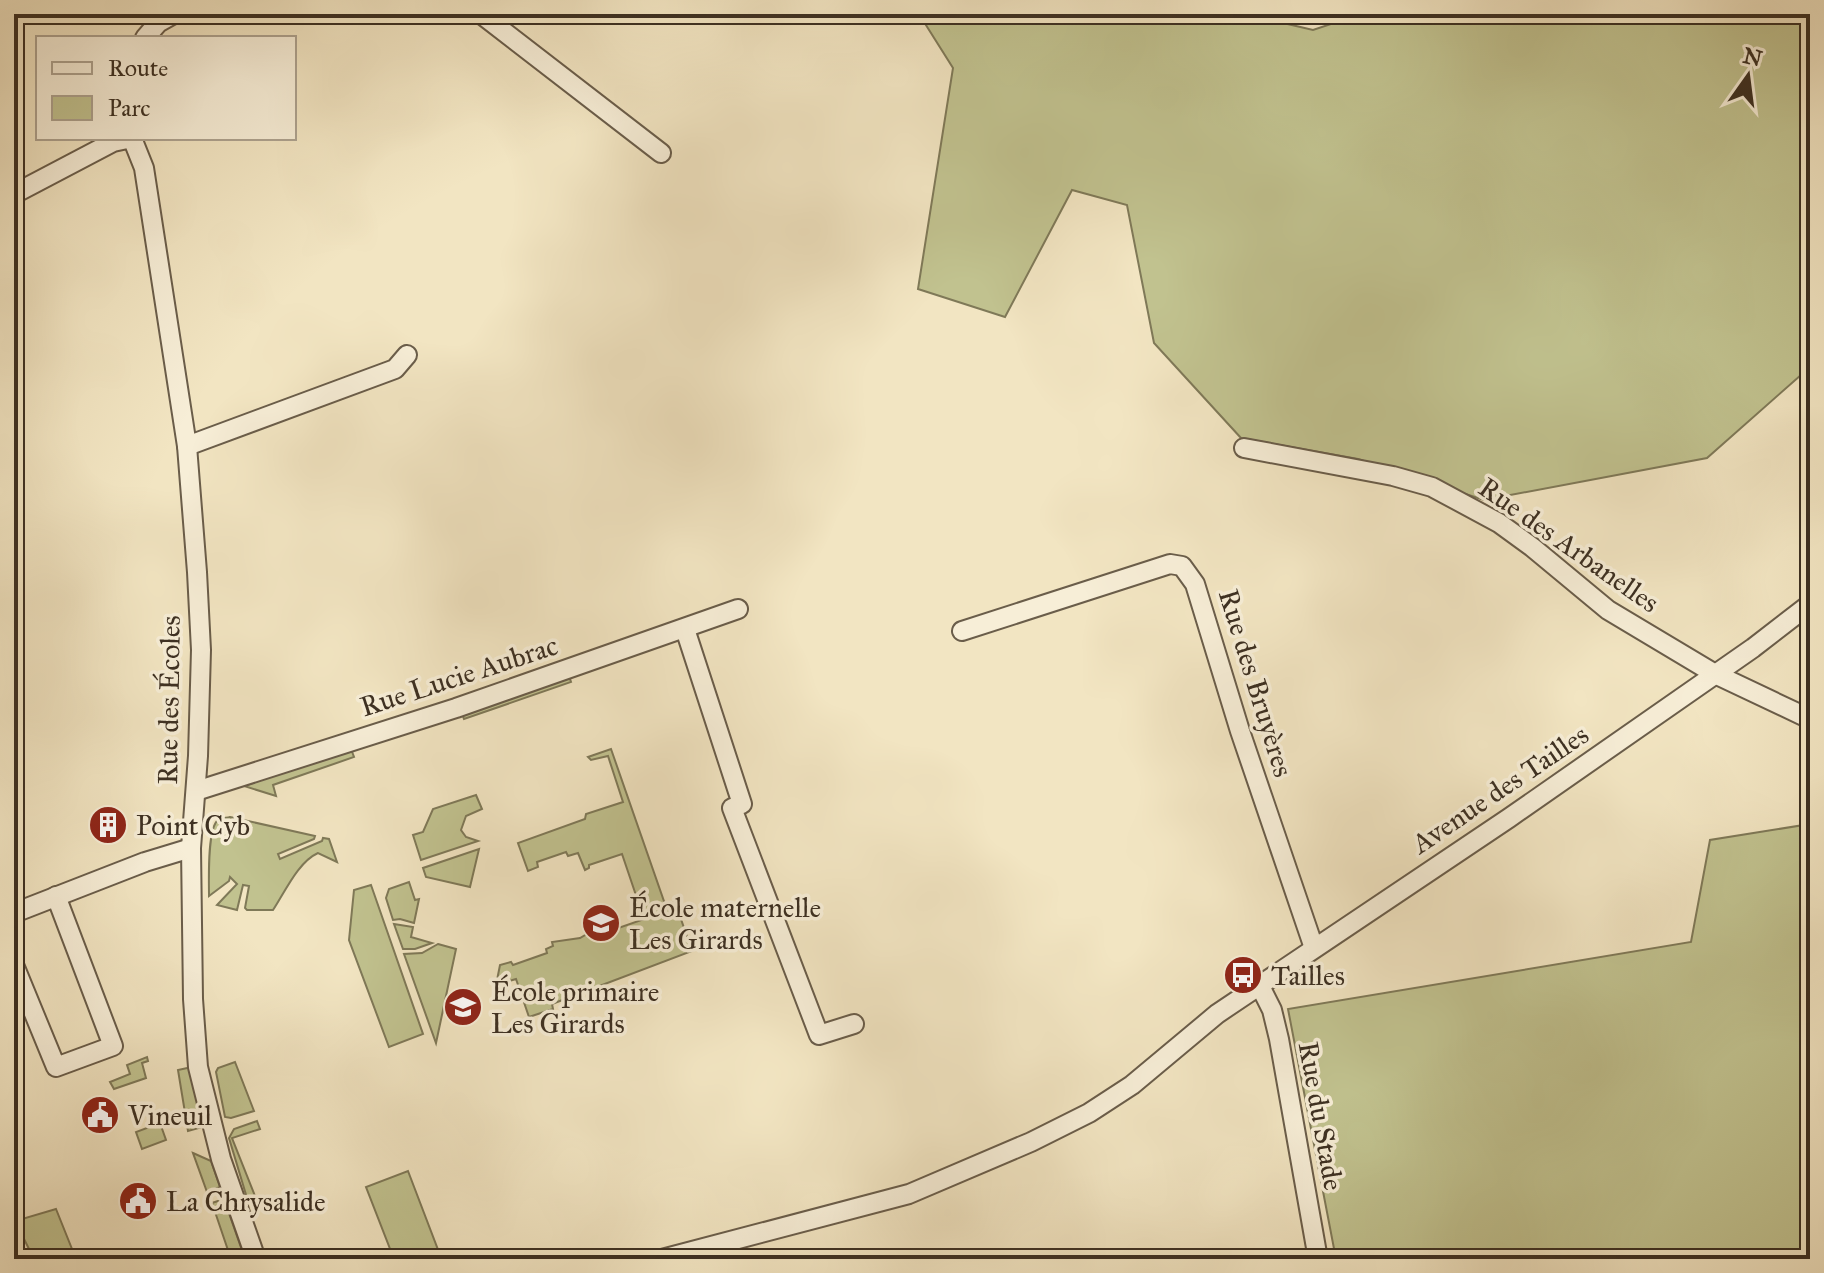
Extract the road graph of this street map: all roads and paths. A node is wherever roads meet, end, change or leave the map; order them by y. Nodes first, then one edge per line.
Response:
1 (174, 14) edge
2 (481, 14) edge
3 (147, 36) edge
4 (122, 140) edge
5 (133, 140) edge
6 (661, 153) dead end
7 (14, 194) edge
8 (407, 355) dead end
9 (187, 446) junction
10 (1244, 448) dead end
11 (1810, 604) edge
12 (738, 609) dead end
13 (685, 629) junction
14 (962, 631) dead end
15 (1715, 674) junction
16 (1810, 719) edge
17 (196, 791) junction
18 (191, 848) junction
19 (56, 896) junction
20 (14, 913) edge
21 (1314, 948) junction
22 (14, 965) edge
23 (1260, 986) junction
24 (854, 1024) dead end
25 (256, 1259) edge
26 (662, 1259) edge
27 (1318, 1259) edge

1 - 3 street
2 - 6 street
4 - 7 street
5 - 9 street, Rue des Écoles
8 - 9 street
9 - 17 street, Rue des Écoles
10 - 15 street, Rue des Arbanelles
11 - 15 street, Avenue des Tailles
12 - 13 street, Rue Lucie Aubrac
13 - 17 street, Rue Lucie Aubrac
13 - 24 street
14 - 21 street, Rue des Bruyères
15 - 16 street, Rue des Arbanelles
15 - 21 street, Avenue des Tailles
17 - 18 street, Rue des Écoles
18 - 19 street
18 - 25 street, Rue des Écoles
19 - 20 street
19 - 22 street
21 - 23 street, Avenue des Tailles
23 - 26 street, Avenue des Tailles
23 - 27 street, Rue du Stade

